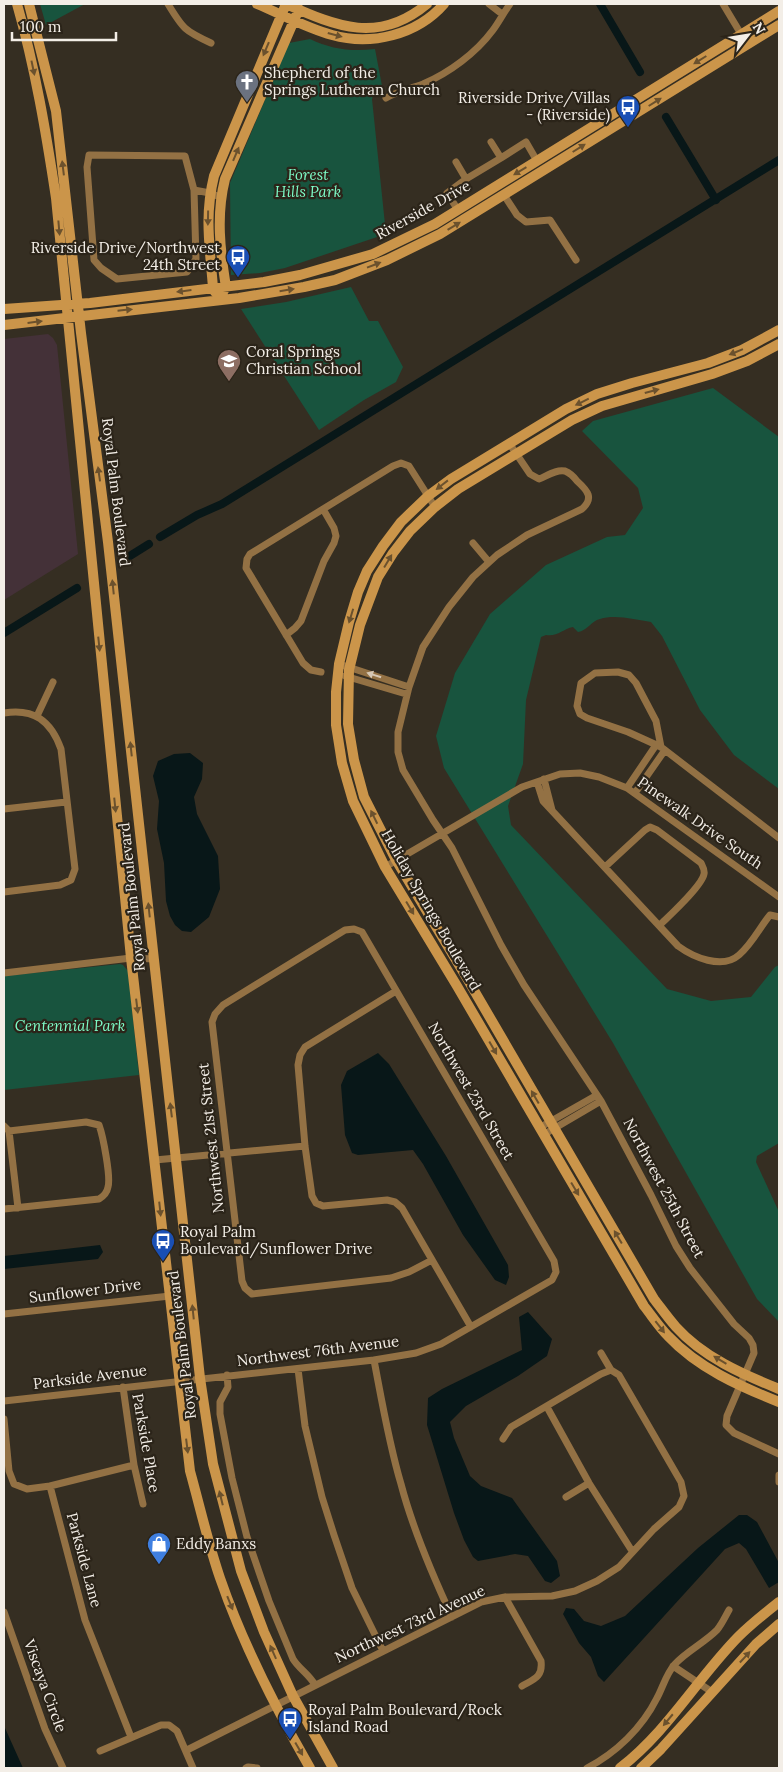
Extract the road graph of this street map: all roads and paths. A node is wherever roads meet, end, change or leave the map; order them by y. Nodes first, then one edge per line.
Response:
1 (17, 4) edge
2 (29, 4) edge
3 (168, 4) edge
4 (257, 4) edge
5 (286, 4) edge
6 (427, 4) edge
7 (444, 4) edge
8 (489, 4) edge
9 (510, 4) edge
10 (723, 4) edge
11 (299, 10) junction
12 (779, 11) edge
13 (281, 14) junction
14 (502, 14) junction
15 (294, 20) junction
16 (779, 26) edge
17 (363, 28) junction
18 (741, 34) junction
19 (761, 37) junction
20 (364, 40) junction
21 (211, 43) dead end
22 (734, 54) junction
23 (386, 98) dead end
24 (491, 142) dead end
25 (501, 158) junction
26 (537, 160) junction
27 (456, 162) dead end
28 (466, 179) junction
29 (194, 190) junction
30 (210, 193) junction
31 (504, 195) junction
32 (220, 198) junction
33 (458, 210) junction
34 (576, 260) dead end
35 (226, 287) junction
36 (213, 288) junction
37 (220, 300) junction
38 (77, 304) junction
39 (66, 305) junction
40 (4, 309) edge
41 (79, 317) junction
42 (67, 318) junction
43 (4, 325) edge
44 (779, 330) edge
45 (779, 344) edge
46 (509, 443) junction
47 (516, 453) junction
48 (428, 496) junction
49 (435, 507) junction
50 (323, 509) junction
51 (473, 543) dead end
52 (490, 562) junction
53 (286, 635) junction
54 (338, 669) junction
55 (320, 672) dead end
56 (349, 673) junction
57 (53, 682) dead end
58 (409, 686) junction
59 (406, 694) junction
60 (4, 713) edge
61 (37, 716) junction
62 (661, 748) junction
63 (540, 780) junction
64 (627, 788) junction
65 (635, 793) junction
66 (66, 802) junction
67 (4, 809) edge
68 (442, 834) junction
69 (779, 838) edge
70 (396, 860) junction
71 (385, 866) junction
72 (605, 867) junction
73 (4, 892) edge
74 (779, 897) edge
75 (779, 917) edge
76 (660, 925) junction
77 (131, 958) junction
78 (154, 959) junction
79 (4, 973) edge
80 (396, 991) junction
81 (215, 1014) joint
82 (599, 1098) junction
83 (552, 1126) junction
84 (6, 1129) edge
85 (541, 1132) junction
86 (305, 1146) junction
87 (226, 1153) junction
88 (176, 1158) junction
89 (155, 1160) junction
90 (18, 1208) junction
91 (4, 1209) edge
92 (432, 1260) junction
93 (556, 1272) joint
94 (170, 1296) junction
95 (4, 1314) edge
96 (471, 1327) junction
97 (601, 1353) dead end
98 (374, 1360) junction
99 (298, 1369) junction
100 (611, 1370) junction
101 (744, 1374) junction
102 (227, 1375) junction
103 (200, 1378) junction
104 (179, 1380) junction
105 (740, 1386) junction
106 (123, 1387) junction
107 (779, 1389) edge
108 (4, 1401) edge
109 (779, 1402) edge
110 (547, 1407) junction
111 (4, 1419) edge
112 (503, 1439) dead end
113 (779, 1454) edge
114 (134, 1465) junction
115 (779, 1475) edge
116 (779, 1482) edge
117 (589, 1483) junction
118 (50, 1486) junction
119 (566, 1497) dead end
120 (143, 1504) dead end
121 (632, 1551) junction
122 (505, 1598) junction
123 (779, 1602) edge
124 (729, 1610) dead end
125 (4, 1612) edge
126 (452, 1617) junction
127 (779, 1624) edge
128 (383, 1651) junction
129 (673, 1666) junction
130 (699, 1683) junction
131 (315, 1685) junction
132 (522, 1686) dead end
133 (712, 1692) junction
134 (294, 1696) junction
135 (274, 1706) junction
136 (131, 1738) junction
137 (187, 1750) junction
138 (100, 1751) dead end
139 (63, 1768) edge
140 (193, 1768) edge
141 (246, 1768) edge
142 (256, 1768) edge
143 (310, 1768) edge
144 (333, 1768) edge
145 (587, 1768) edge
146 (620, 1768) edge
147 (641, 1768) edge

1 -> 39 street, Royal Palm Boulevard
38 -> 2 street, Royal Palm Boulevard
3 - 21 street
4 - 13 street
5 - 11 street
5 - 13 street
6 - 17 street
7 - 20 street
8 - 14 street
9 - 14 street
10 - 18 street
11 - 15 street
11 - 17 street
12 - 18 street, Riverside Drive
13 - 15 street
13 -> 30 street
14 - 23 street
15 -> 20 street
32 -> 15 street
16 - 19 street, Riverside Drive
17 - 20 street
18 - 19 street
18 - 22 street
18 -> 26 street, Riverside Drive
19 - 22 street, Riverside Drive
31 -> 22 street, Riverside Drive
24 - 25 street
25 - 26 street
25 - 28 street
26 -> 33 street, Riverside Drive
27 - 28 street
28 - 33 street
29 - 29 street
29 - 30 street
30 - 32 street
30 -> 36 street
31 - 34 street
37 -> 31 street, Riverside Drive
32 - 35 street
33 - 35 street, Riverside Drive
35 - 36 street, Riverside Drive
35 - 37 street
36 - 37 street
36 -> 38 street, Riverside Drive
41 -> 37 street, Riverside Drive
38 - 39 street, Riverside Drive
38 - 41 street, Royal Palm Boulevard
39 - 40 street, Riverside Drive
39 - 42 street, Royal Palm Boulevard
41 - 42 street, Riverside Drive
78 -> 41 street, Royal Palm Boulevard
43 -> 42 street, Riverside Drive
42 -> 77 street, Royal Palm Boulevard
44 -> 46 street, Holiday Springs Boulevard
47 -> 45 street, Holiday Springs Boulevard
46 - 47 street
46 -> 48 street, Holiday Springs Boulevard
47 - 49 street, Holiday Springs Boulevard
47 - 52 street, Northwest 25th Street
48 - 49 street
48 - 50 street
48 -> 54 street, Holiday Springs Boulevard
56 -> 49 street, Holiday Springs Boulevard
50 - 53 street
50 - 53 street
51 - 52 street
52 - 58 street, Northwest 25th Street
53 - 55 street
54 - 56 street
54 - 71 street, Holiday Springs Boulevard
58 -> 56 street
56 - 59 street
70 -> 56 street, Holiday Springs Boulevard
57 - 61 street
58 - 59 street, Northwest 25th Street
59 - 68 street, Northwest 25th Street
60 - 61 street
61 - 66 street
62 - 62 street
62 - 64 street
62 - 65 street
62 - 69 street
63 - 64 street, Pinewalk Drive South
63 - 68 street, Pinewalk Drive South
63 - 72 street
64 - 65 street, Pinewalk Drive South
65 - 74 street, Pinewalk Drive South
66 - 67 street
66 - 73 street
68 - 70 street, Pinewalk Drive South
68 - 82 street, Northwest 25th Street
70 - 71 street, Pinewalk Drive South
83 -> 70 street, Holiday Springs Boulevard
71 -> 85 street, Holiday Springs Boulevard
72 - 76 street
72 - 76 street, Pinewalk Drive South
75 - 76 street
77 - 78 street
77 - 79 street
77 -> 89 street, Royal Palm Boulevard
88 -> 78 street, Royal Palm Boulevard
80 - 81 street, Northwest 23rd Street
80 - 86 street
80 - 93 street, Northwest 23rd Street
81 - 87 street, Northwest 21st Street
82 - 83 street
82 - 101 street, Northwest 25th Street
83 - 85 street
101 -> 83 street, Holiday Springs Boulevard
84 - 90 street
84 - 90 street
85 -> 105 street, Holiday Springs Boulevard
86 - 87 street
86 - 92 street
87 - 88 street
87 - 92 street, Northwest 21st Street
88 - 89 street
103 -> 88 street, Royal Palm Boulevard
89 -> 94 street, Royal Palm Boulevard
90 - 91 street
92 - 96 street
93 - 96 street, Northwest 76th Avenue
94 - 95 street, Sunflower Drive
94 - 104 street, Royal Palm Boulevard
96 - 98 street, Northwest 76th Avenue
97 - 100 street
98 - 99 street, Northwest 76th Avenue
98 - 126 street
99 - 102 street, Northwest 76th Avenue
99 - 128 street
100 - 110 street
100 - 121 street, Northwest 73rd Avenue
101 - 105 street, Northwest 25th Street
101 - 107 street, Holiday Springs Boulevard
102 - 103 street, Northwest 76th Avenue
102 - 131 street
103 - 104 street, Northwest 76th Avenue
134 -> 103 street, Royal Palm Boulevard
104 - 106 street, Parkside Avenue
104 -> 135 street, Royal Palm Boulevard
105 - 109 street, Holiday Springs Boulevard
105 - 113 street, Northwest 25th Street
106 - 108 street, Parkside Avenue
106 - 114 street, Parkside Place
110 - 112 street
110 - 117 street
111 - 118 street
114 - 118 street
114 - 120 street, Parkside Place
115 - 116 street
117 - 119 street
117 - 121 street
118 - 136 street, Parkside Lane
121 - 122 street, Northwest 73rd Avenue
122 - 126 street, Northwest 73rd Avenue
122 - 132 street
123 - 130 street
124 - 129 street
125 - 139 street, Viscaya Circle
126 - 128 street, Northwest 73rd Avenue
133 -> 127 street
128 - 131 street, Northwest 73rd Avenue
129 - 130 street
129 - 145 street
130 - 133 street
130 -> 146 street
131 - 134 street, Northwest 73rd Avenue
133 - 147 street
134 - 135 street, Northwest 73rd Avenue
134 - 144 street, Royal Palm Boulevard
135 - 137 street, Northwest 73rd Avenue
135 -> 143 street, Royal Palm Boulevard
136 - 137 street
136 - 138 street
137 - 140 street
141 - 142 street

